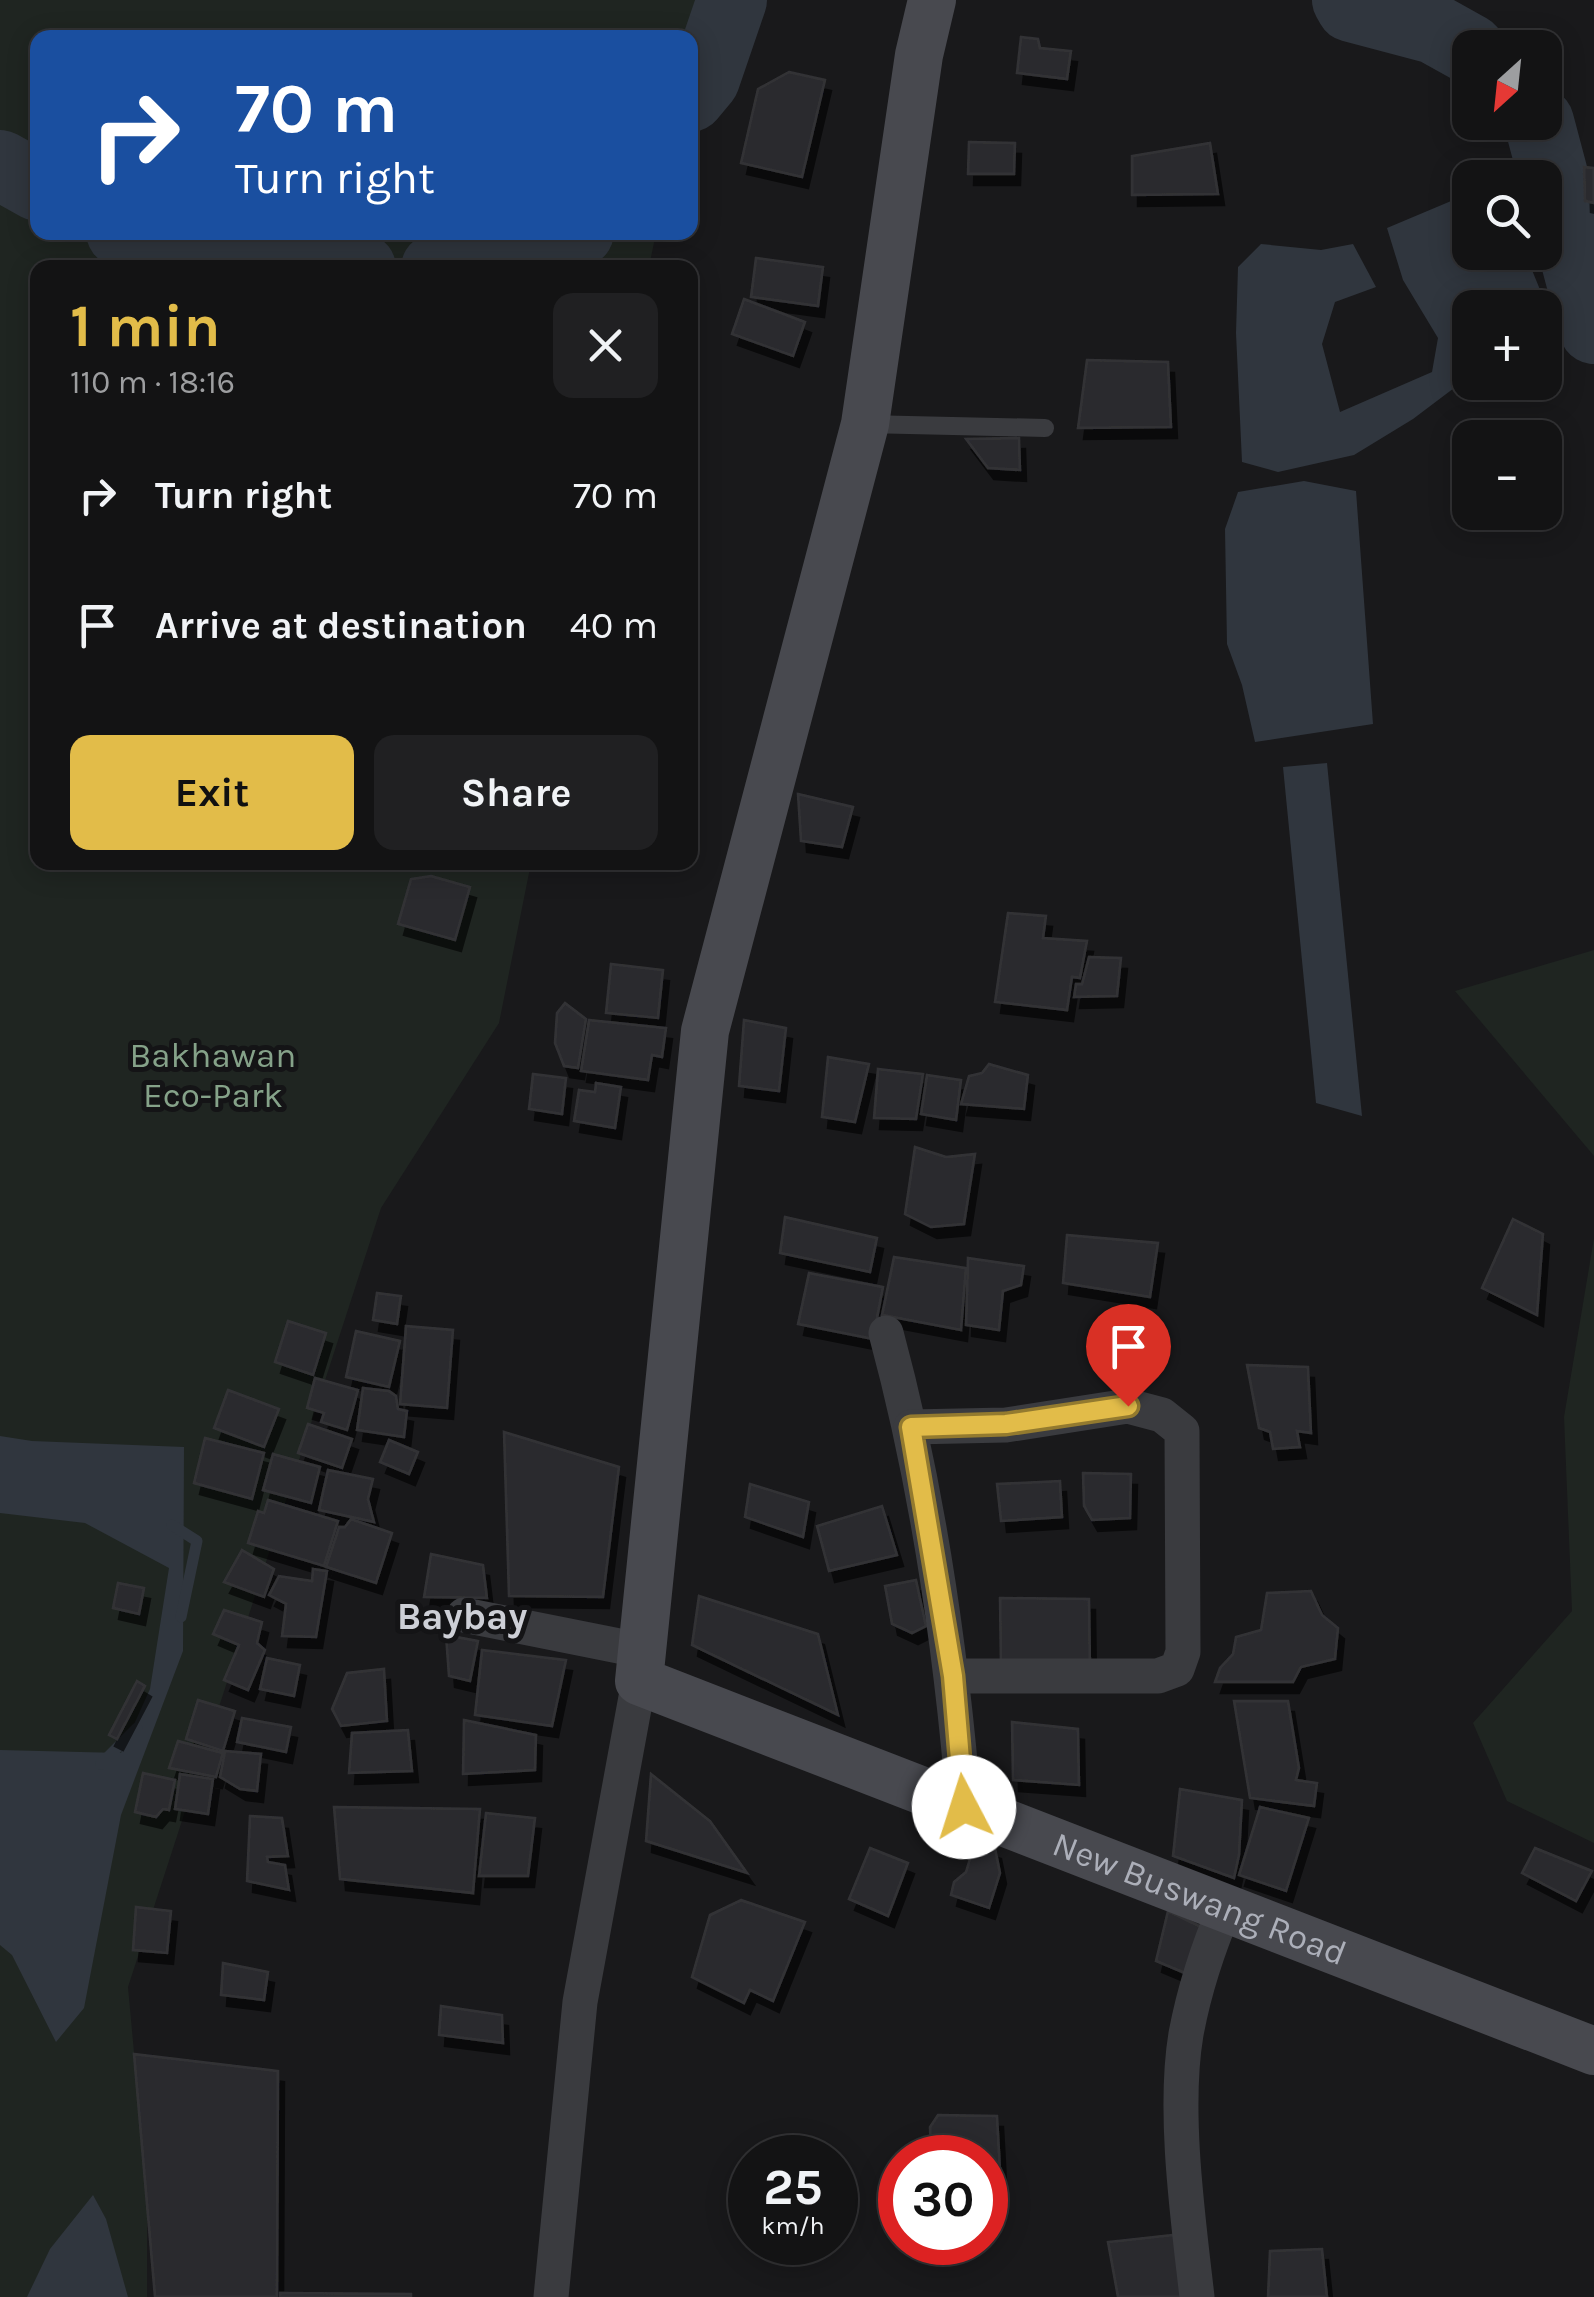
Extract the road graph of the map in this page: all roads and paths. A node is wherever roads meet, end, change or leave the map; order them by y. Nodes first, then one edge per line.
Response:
1 (932, 0) edge
2 (865, 424) junction
3 (1045, 428) dead end
4 (886, 1333) dead end
5 (911, 1427) junction
6 (464, 1615) dead end
7 (641, 1666) junction
8 (953, 1676) junction
9 (964, 1807) junction
10 (1226, 1908) junction
11 (1594, 2051) edge
12 (550, 2297) edge
13 (1197, 2297) edge

1 - 2 street
2 - 3 lane
2 - 7 street
4 - 5 street
5 - 8 street
5 - 8 street
6 - 7 street
7 - 9 street, New Buswang Road
7 - 12 street
8 - 9 street
9 - 10 street, New Buswang Road
10 - 11 street, New Buswang Road
10 - 13 street

